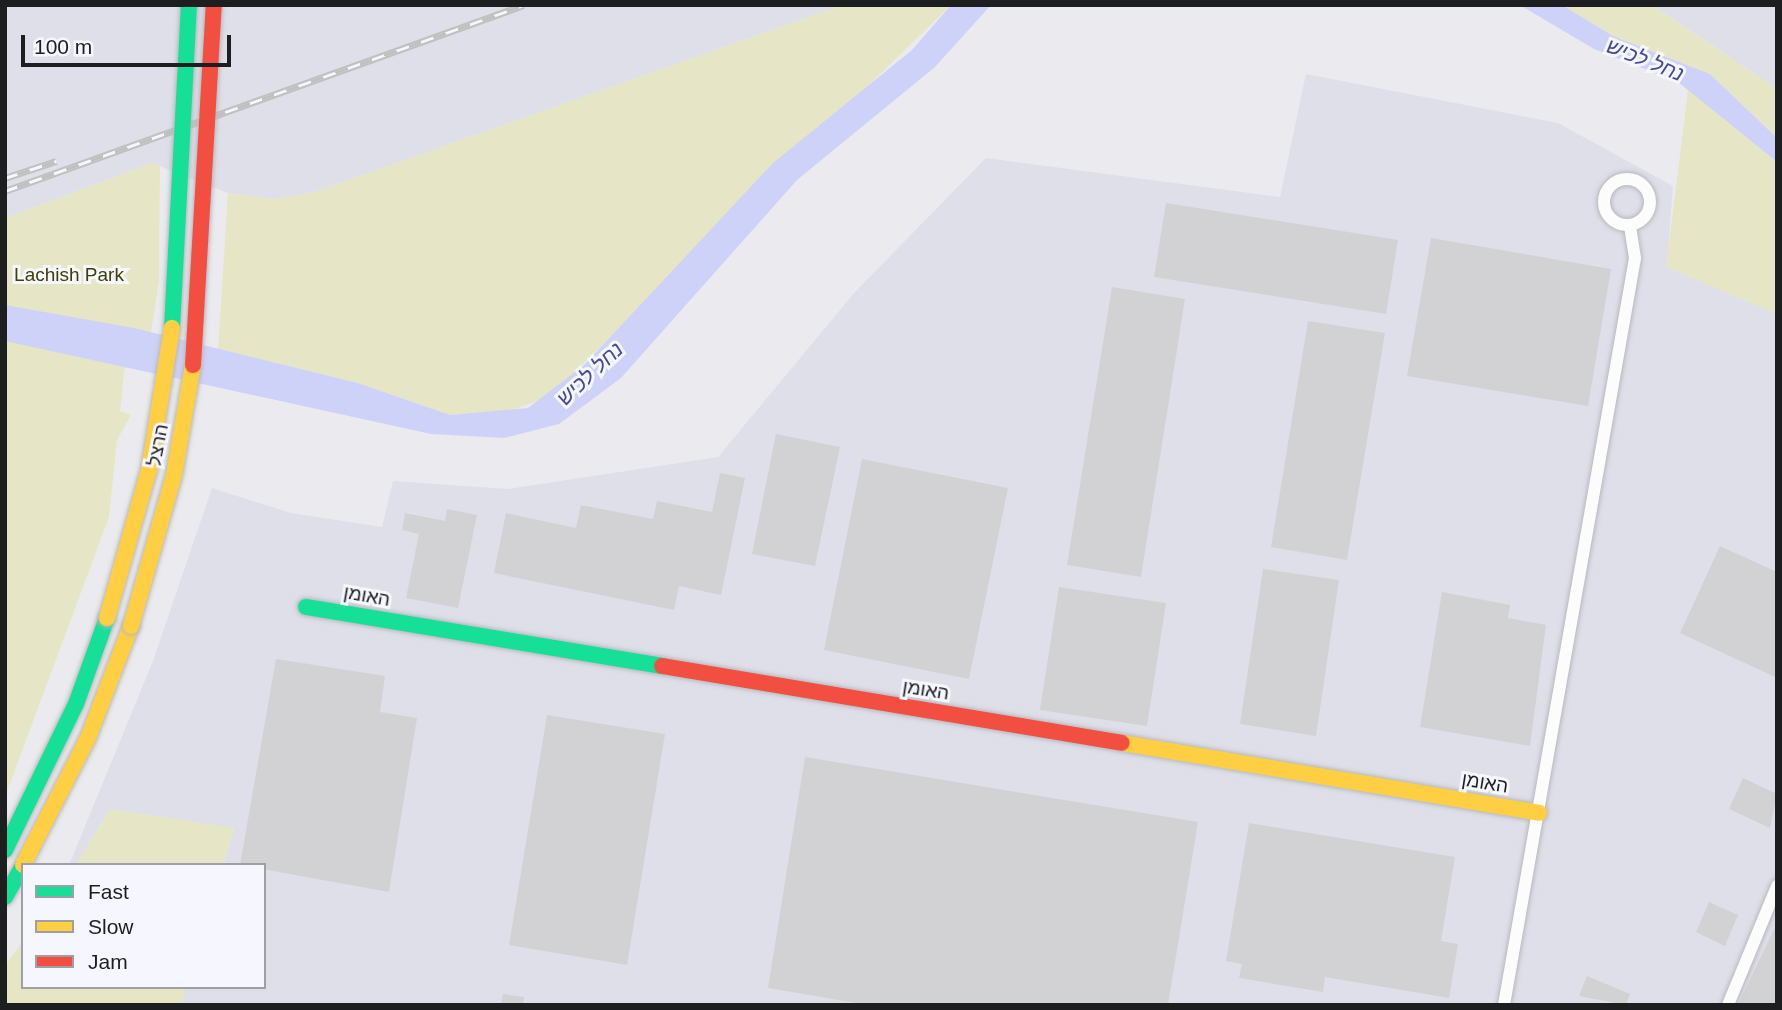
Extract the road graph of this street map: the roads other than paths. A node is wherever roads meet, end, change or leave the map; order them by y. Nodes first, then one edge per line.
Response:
1 (188, 5) edge
2 (214, 5) edge
3 (1630, 225) dead end
4 (306, 607) dead end
5 (1539, 813) junction
6 (5, 849) edge
7 (24, 863) edge
8 (21, 869) edge
9 (1777, 886) edge
10 (5, 897) edge
11 (1504, 1005) edge
12 (1728, 1005) edge

1 - 6 main road, הרצל, bridge
2 - 7 main road, הרצל, bridge
3 - 5 street
4 - 5 main road, האומן
5 - 11 street
8 - 10 main road, הרצל
9 - 12 street

